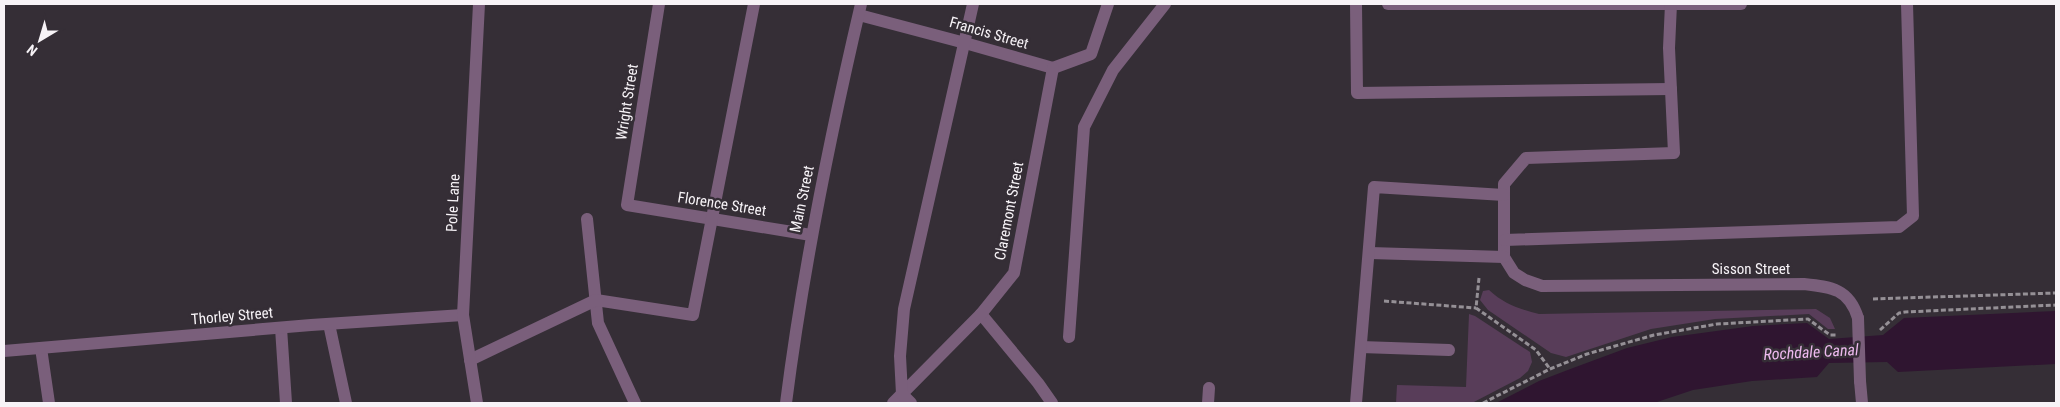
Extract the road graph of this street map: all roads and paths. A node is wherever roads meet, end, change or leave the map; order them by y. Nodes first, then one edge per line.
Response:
1 (480, 4) edge
2 (659, 4) edge
3 (754, 4) edge
4 (973, 4) edge
5 (1108, 4) edge
6 (1165, 4) edge
7 (1356, 4) edge
8 (1388, 4) edge
9 (1600, 4) edge
10 (1671, 4) edge
11 (1741, 4) edge
12 (1908, 4) edge
13 (860, 9) edge
14 (965, 42) junction
15 (1053, 68) junction
16 (1671, 89) junction
17 (1504, 195) junction
18 (627, 205) joint
19 (586, 219) dead end
20 (712, 219) junction
21 (811, 235) junction
22 (1504, 240) junction
23 (1370, 253) junction
24 (1504, 257) junction
25 (1843, 293) junction
26 (2056, 293) edge
27 (1365, 299) junction
28 (596, 300) junction
29 (2056, 305) edge
30 (1476, 308) junction
31 (981, 314) junction
32 (463, 315) junction
33 (329, 324) junction
34 (281, 328) junction
35 (1872, 331) dead end
36 (1838, 335) dead end
37 (1069, 337) dead end
38 (1361, 347) junction
39 (41, 348) junction
40 (1449, 350) dead end
41 (4, 351) edge
42 (470, 360) junction
43 (1550, 369) junction
44 (1209, 388) dead end
45 (902, 400) edge
46 (49, 403) edge
47 (286, 403) edge
48 (346, 403) edge
49 (477, 403) edge
50 (635, 403) edge
51 (786, 403) edge
52 (1052, 403) edge
53 (1208, 403) edge
54 (1356, 403) edge
55 (1483, 403) edge
56 (1862, 403) edge

1 - 32 street, Pole Lane
2 - 18 street, Wright Street
3 - 20 street
4 - 14 street
5 - 15 street
6 - 37 street
7 - 16 street
8 - 9 street
9 - 10 street
10 - 11 street
10 - 16 street
12 - 22 street
13 - 14 street, Francis Street
13 - 21 street, Main Street
14 - 15 street, Francis Street
14 - 45 street
15 - 31 street, Claremont Street
16 - 17 street
17 - 22 street
17 - 23 street
18 - 20 street, Florence Street
19 - 28 street
20 - 21 street, Florence Street
20 - 28 street
21 - 51 street, Main Street
22 - 24 street
23 - 24 street
23 - 27 street
24 - 25 street, Sisson Street
24 - 30 path
25 - 26 path
25 - 56 street, bridge
27 - 30 path
27 - 38 street
28 - 42 street
28 - 50 street
29 - 35 path
30 - 43 path
31 - 45 street, Claremont Street
31 - 52 street
32 - 33 street, Thorley Street
32 - 42 street, Pole Lane
33 - 34 street, Thorley Street
33 - 48 street
34 - 39 street, Thorley Street
34 - 47 street
36 - 43 path
38 - 40 street
38 - 54 street
39 - 41 street, Thorley Street
39 - 46 street
42 - 49 street, Pole Lane
43 - 55 path
44 - 53 street

